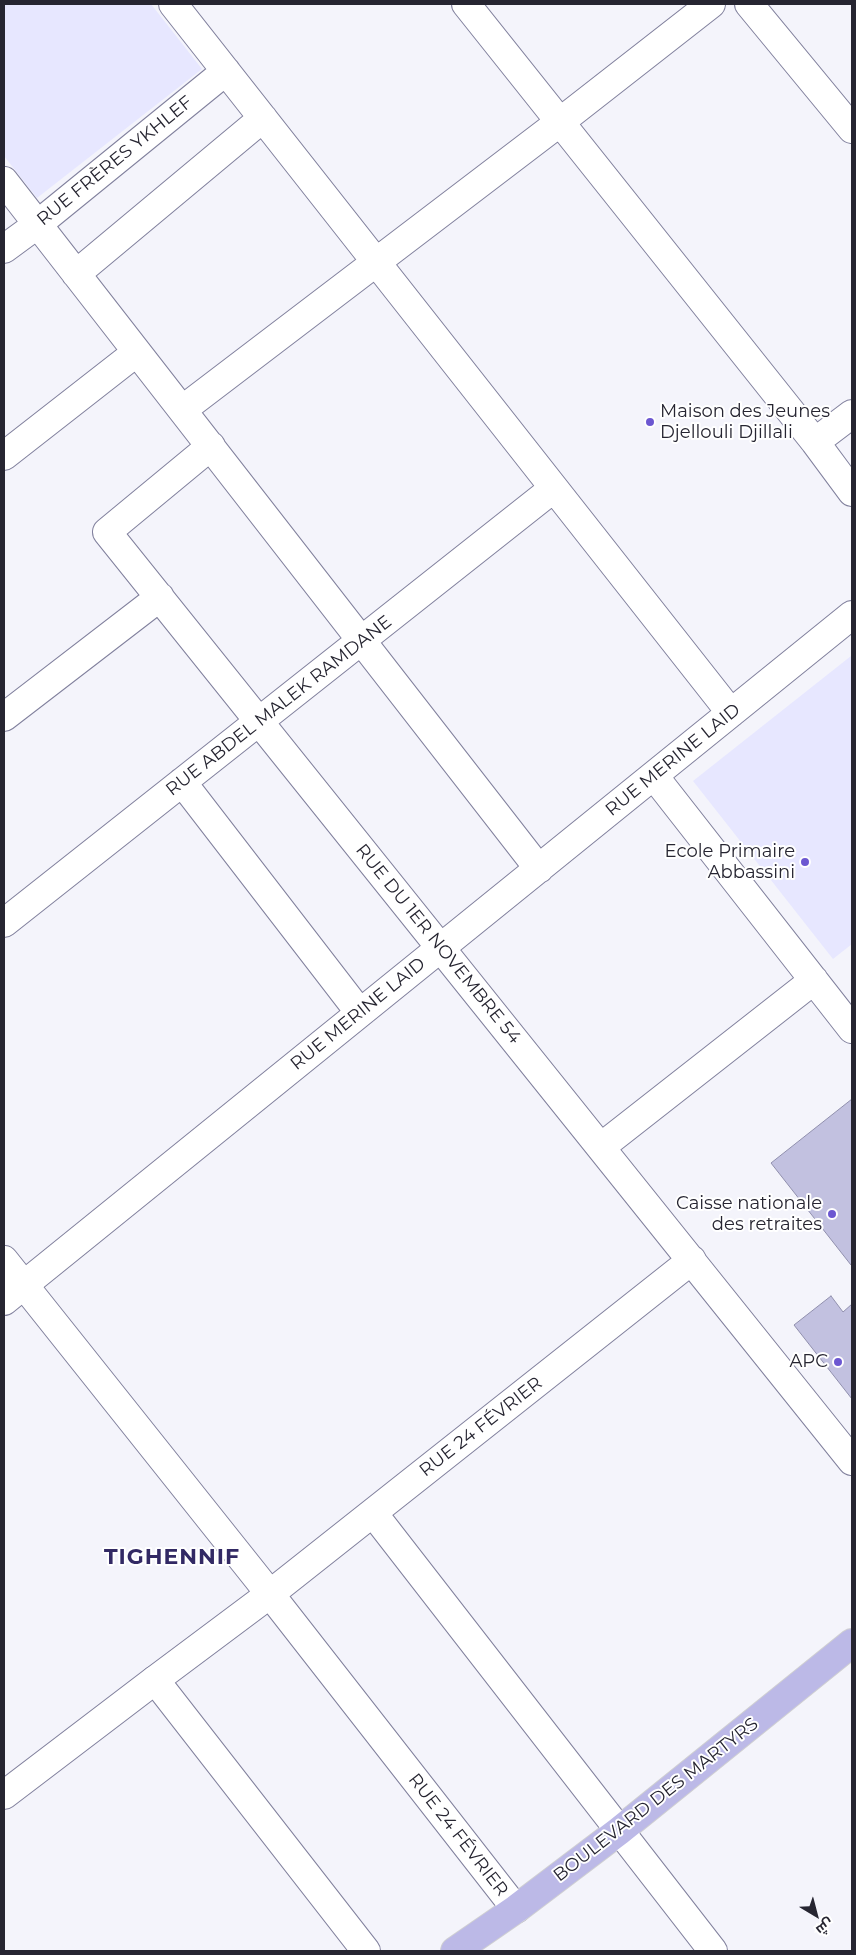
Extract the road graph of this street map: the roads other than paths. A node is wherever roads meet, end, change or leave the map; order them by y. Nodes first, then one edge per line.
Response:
1 (173, 4) edge
2 (466, 4) edge
3 (711, 4) edge
4 (749, 4) edge
5 (226, 71) junction
6 (263, 118) junction
7 (560, 122) junction
8 (852, 130) edge
9 (4, 180) edge
10 (38, 224) junction
11 (4, 249) edge
12 (377, 263) junction
13 (76, 274) junction
14 (137, 352) junction
15 (182, 410) junction
16 (852, 414) edge
17 (815, 442) junction
18 (211, 446) junction
19 (4, 456) edge
20 (554, 488) junction
21 (852, 492) edge
22 (160, 597) junction
23 (852, 615) edge
24 (361, 640) junction
25 (731, 713) junction
26 (4, 717) edge
27 (260, 721) junction
28 (654, 776) junction
29 (182, 782) junction
30 (539, 868) junction
31 (4, 923) edge
32 (441, 948) junction
33 (814, 980) junction
34 (360, 1012) junction
35 (852, 1029) edge
36 (601, 1147) junction
37 (4, 1260) edge
38 (692, 1260) junction
39 (14, 1293) edge
40 (852, 1461) edge
41 (373, 1513) junction
42 (270, 1594) junction
43 (852, 1643) edge
44 (155, 1680) junction
45 (4, 1795) edge
46 (619, 1831) junction
47 (516, 1909) junction
48 (366, 1951) edge
49 (455, 1951) edge
50 (713, 1951) edge

1 - 5 street
2 - 7 street
3 - 7 street
4 - 8 street
5 - 6 street
5 - 10 street, RUE FRÈRES YKHLEF
6 - 12 street
6 - 13 street
7 - 12 street
7 - 17 street
9 - 10 street
10 - 11 street, RUE FRÈRES YKHLEF
10 - 13 street
12 - 15 street
12 - 20 street
13 - 14 street
14 - 15 street
14 - 19 street
15 - 18 street
16 - 17 street
17 - 21 street
18 - 22 street, RUE DU 1ER NOVEMBRE 54
18 - 24 street
20 - 24 street, RUE ABDEL MALEK RAMDANE
20 - 25 street
22 - 26 street
22 - 27 street, RUE DU 1ER NOVEMBRE 54
23 - 25 street, RUE MERINE LAID
24 - 27 street, RUE ABDEL MALEK RAMDANE
24 - 30 street
25 - 28 street, RUE MERINE LAID
27 - 29 street, RUE ABDEL MALEK RAMDANE
27 - 32 street, RUE DU 1ER NOVEMBRE 54
28 - 30 street, RUE MERINE LAID
28 - 33 street
29 - 31 street, RUE ABDEL MALEK RAMDANE
29 - 34 street
30 - 32 street, RUE MERINE LAID
32 - 34 street, RUE MERINE LAID
32 - 36 street, RUE DU 1ER NOVEMBRE 54
33 - 35 street
33 - 36 street
34 - 39 street, RUE MERINE LAID
36 - 38 street, RUE DU 1ER NOVEMBRE 54
37 - 39 street
38 - 40 street, RUE DU 1ER NOVEMBRE 54
38 - 41 street, RUE 24 FÉVRIER
39 - 42 street
41 - 42 street, RUE 24 FÉVRIER
41 - 46 street
42 - 44 street, RUE 24 FÉVRIER
42 - 47 street, RUE 24 FÉVRIER
43 - 46 main road, BOULEVARD DES MARTYRS
44 - 45 street, RUE 24 FÉVRIER
44 - 48 street
46 - 47 main road, BOULEVARD DES MARTYRS
46 - 50 street
47 - 49 main road, BOULEVARD DES MARTYRS

